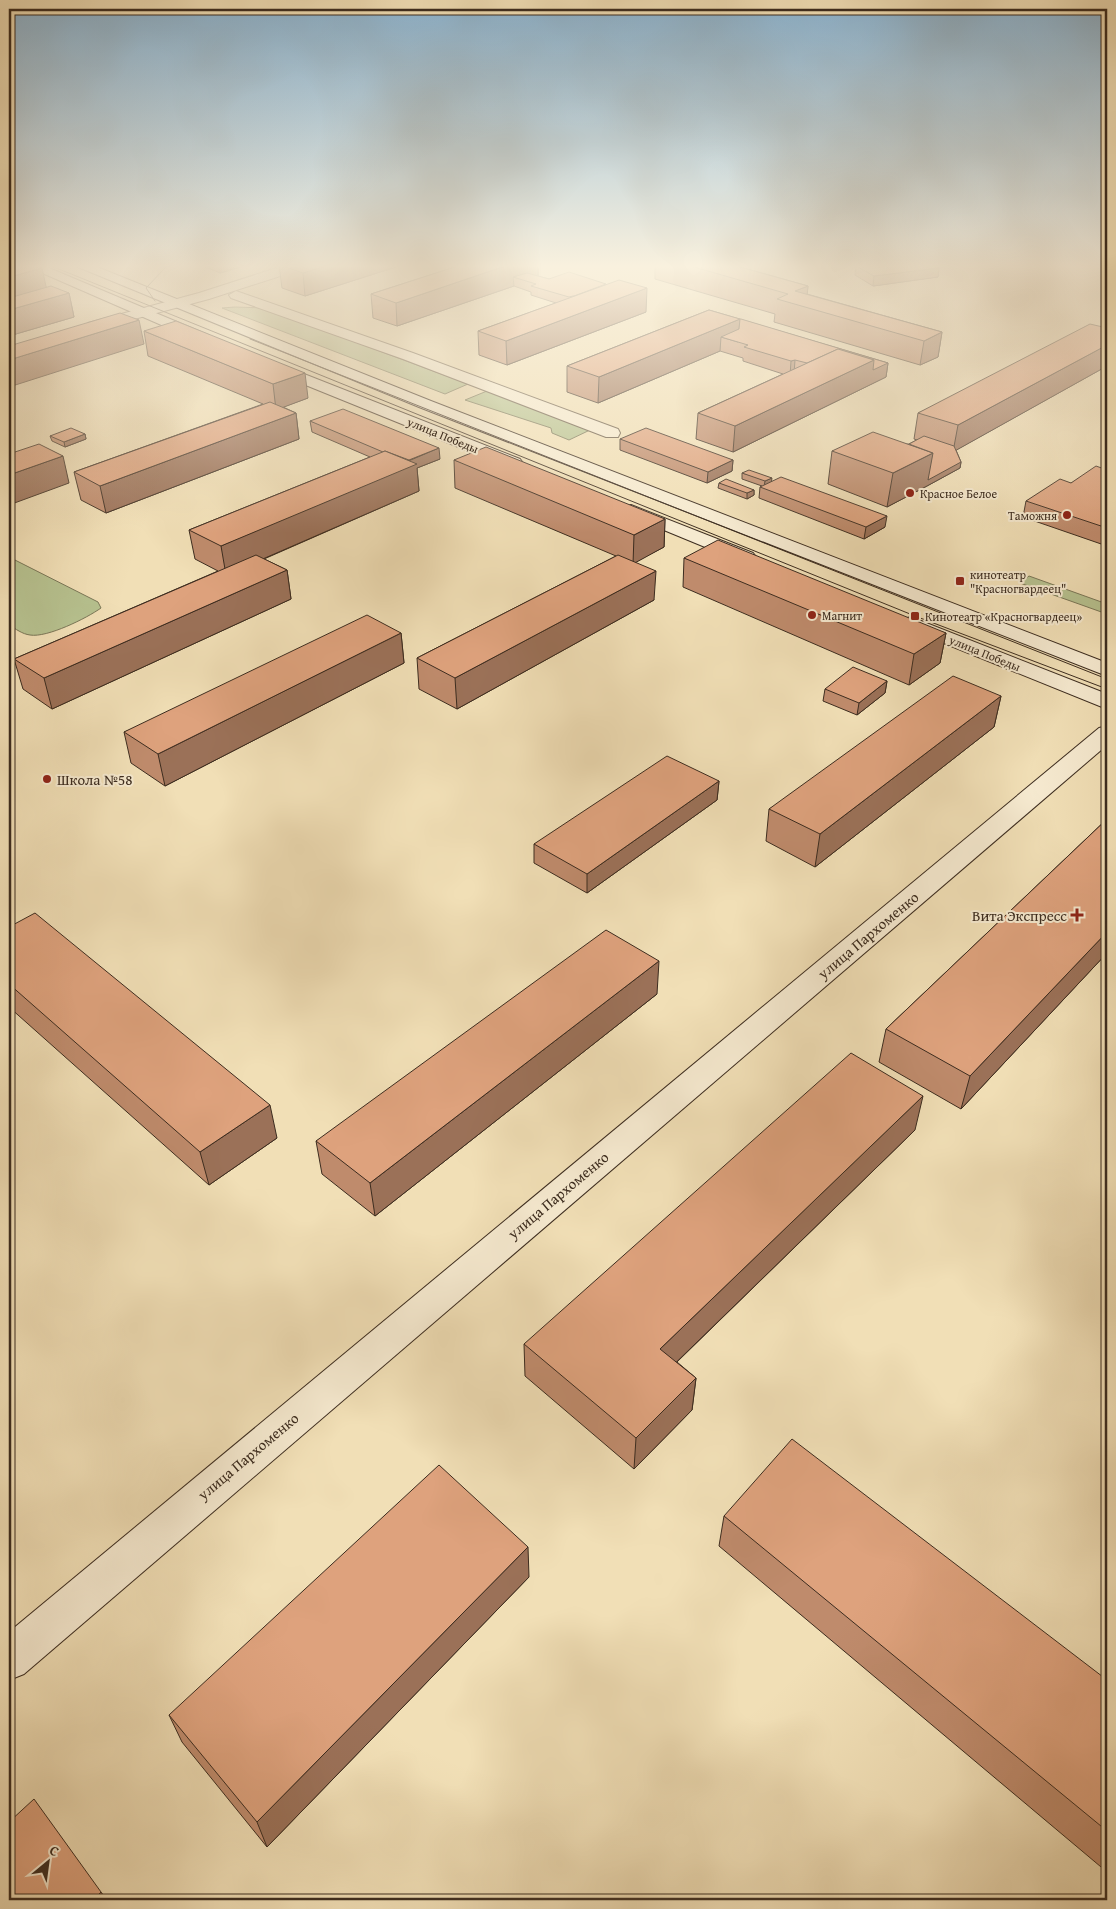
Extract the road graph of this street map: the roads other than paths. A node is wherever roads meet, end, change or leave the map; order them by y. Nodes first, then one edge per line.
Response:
1 (302, 354) edge
2 (403, 354) edge
3 (258, 360) edge
4 (612, 433) dead end
5 (532, 470) edge
6 (615, 504) edge
7 (763, 564) edge
8 (892, 616) edge
9 (1107, 670) edge
10 (1107, 702) edge
11 (1107, 733) edge
12 (9, 1659) edge

1 - 9 main road, улица Победы
2 - 4 main road
3 - 5 main road, улица Победы
6 - 7 main road
8 - 10 main road, улица Победы
11 - 12 main road, улица Пархоменко

